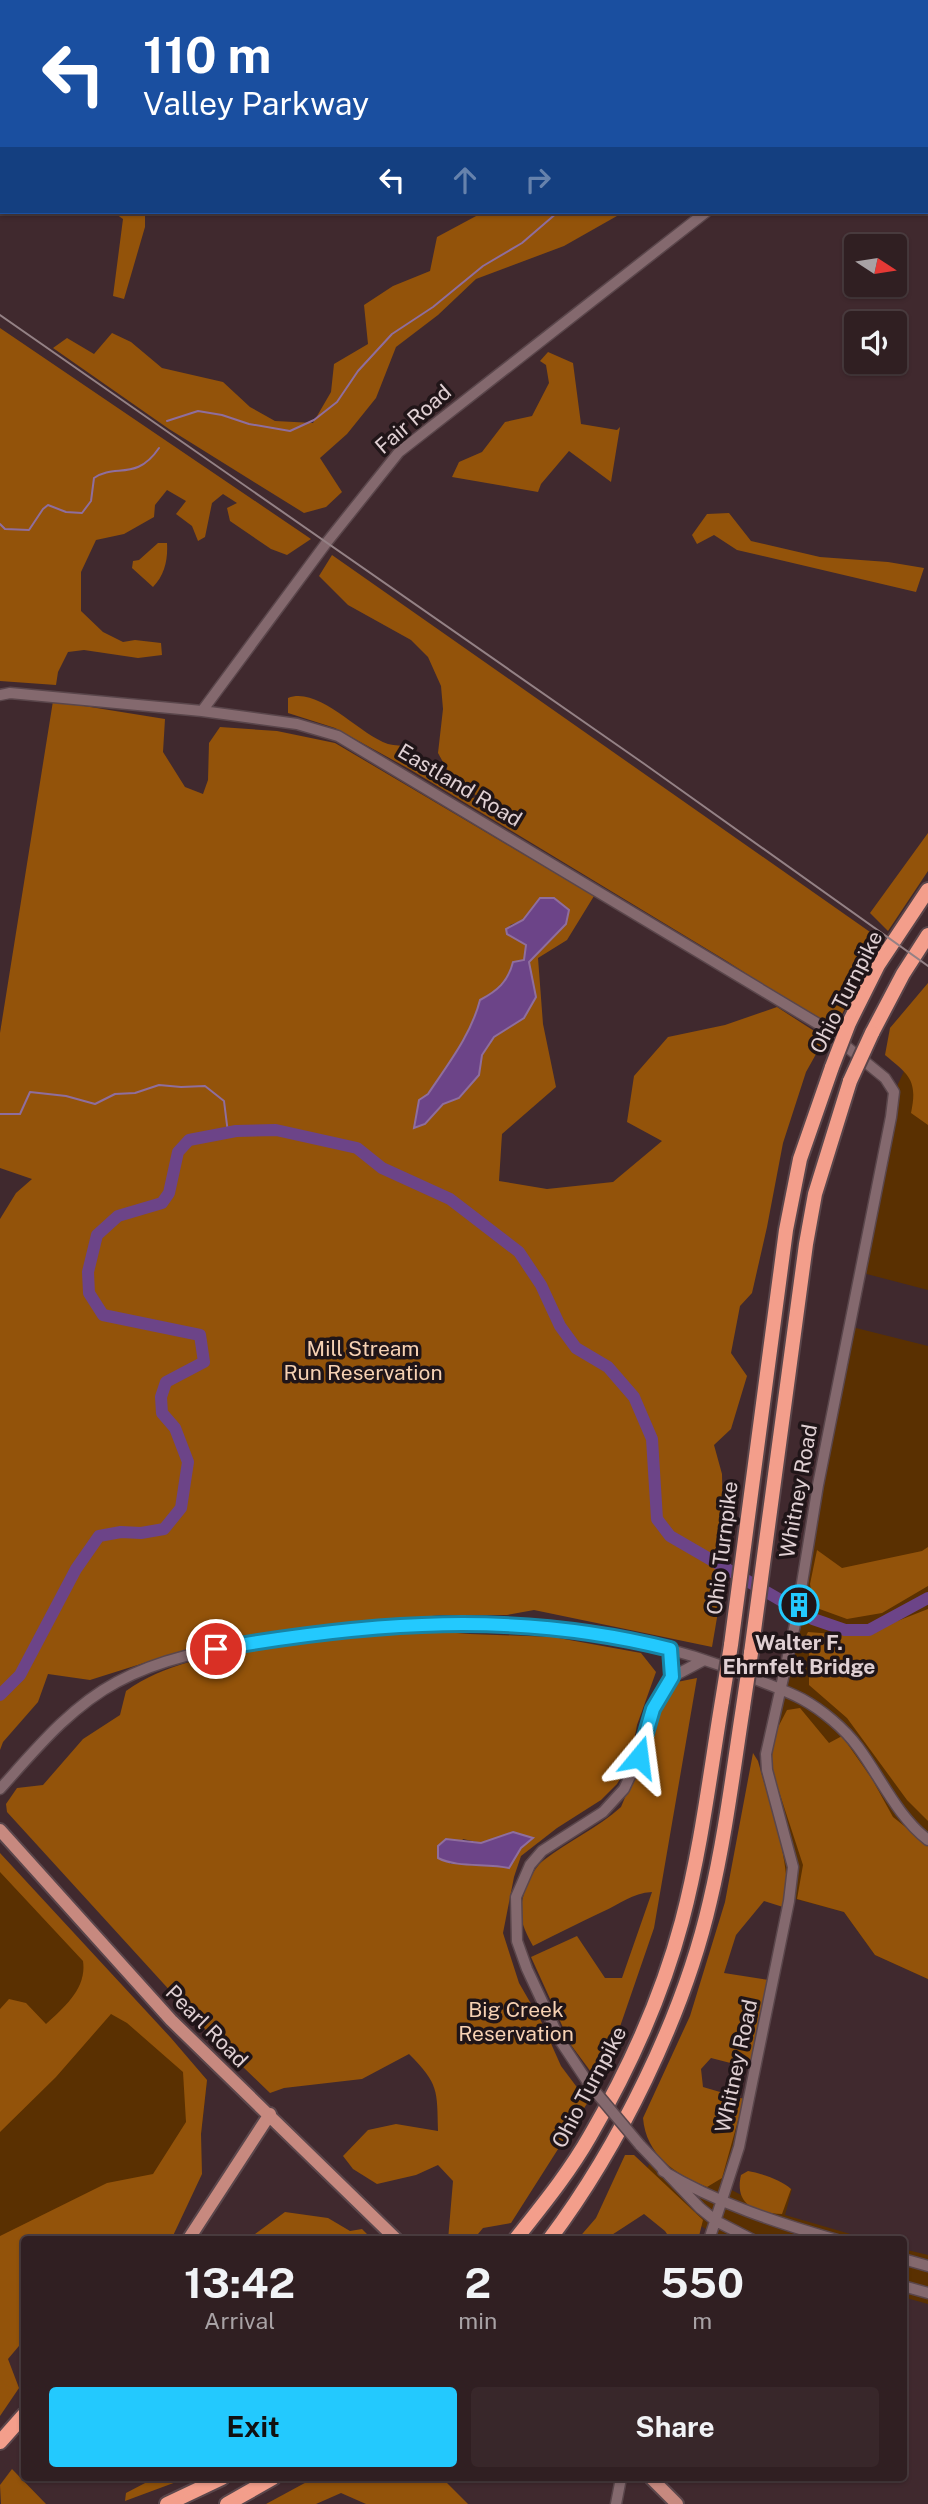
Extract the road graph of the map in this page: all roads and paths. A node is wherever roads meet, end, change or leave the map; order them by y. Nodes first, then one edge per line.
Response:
1 (703, 214) edge
2 (0, 695) edge
3 (202, 711) junction
4 (928, 890) edge
5 (928, 935) edge
6 (851, 1049) joint
7 (670, 1649) junction
8 (704, 1660) junction
9 (672, 1677) junction
10 (780, 1689) junction
11 (0, 1788) edge
12 (0, 1830) edge
13 (928, 1840) edge
14 (270, 2114) junction
15 (663, 2171) junction
16 (723, 2200) junction
17 (716, 2221) junction
18 (191, 2236) edge
19 (393, 2236) edge
20 (518, 2236) edge
21 (552, 2236) edge
22 (710, 2236) edge
23 (745, 2236) edge
24 (823, 2236) edge
25 (907, 2260) edge
26 (928, 2266) edge
27 (907, 2287) edge
28 (928, 2293) edge
29 (21, 2412) edge
30 (21, 2418) edge
31 (0, 2432) edge
32 (0, 2442) edge
33 (216, 2481) edge
34 (268, 2481) edge
35 (620, 2481) edge
36 (654, 2481) edge
37 (167, 2504) edge
38 (227, 2504) edge
39 (616, 2504) edge
40 (677, 2504) edge

1 - 3 street, Fair Road
2 - 3 street, Eastland Road
3 - 6 street, Eastland Road
4 - 20 highway, Ohio Turnpike, bridge
5 - 21 highway, Ohio Turnpike, bridge
6 - 10 street, Whitney Road
7 - 8 street
7 - 9 street
7 - 11 street
8 - 9 street
8 - 10 street
9 - 15 street, bridge
10 - 13 street
10 - 16 street, Whitney Road
12 - 14 main road, Pearl Road
14 - 18 main road
14 - 19 main road, Pearl Road
15 - 16 street
15 - 17 street
16 - 17 street, Whitney Road
16 - 24 street
17 - 22 street, Whitney Road
17 - 23 street
25 - 26 street
27 - 28 street
29 - 31 highway
30 - 32 highway
33 - 37 highway
34 - 38 highway
35 - 39 street
36 - 40 main road

